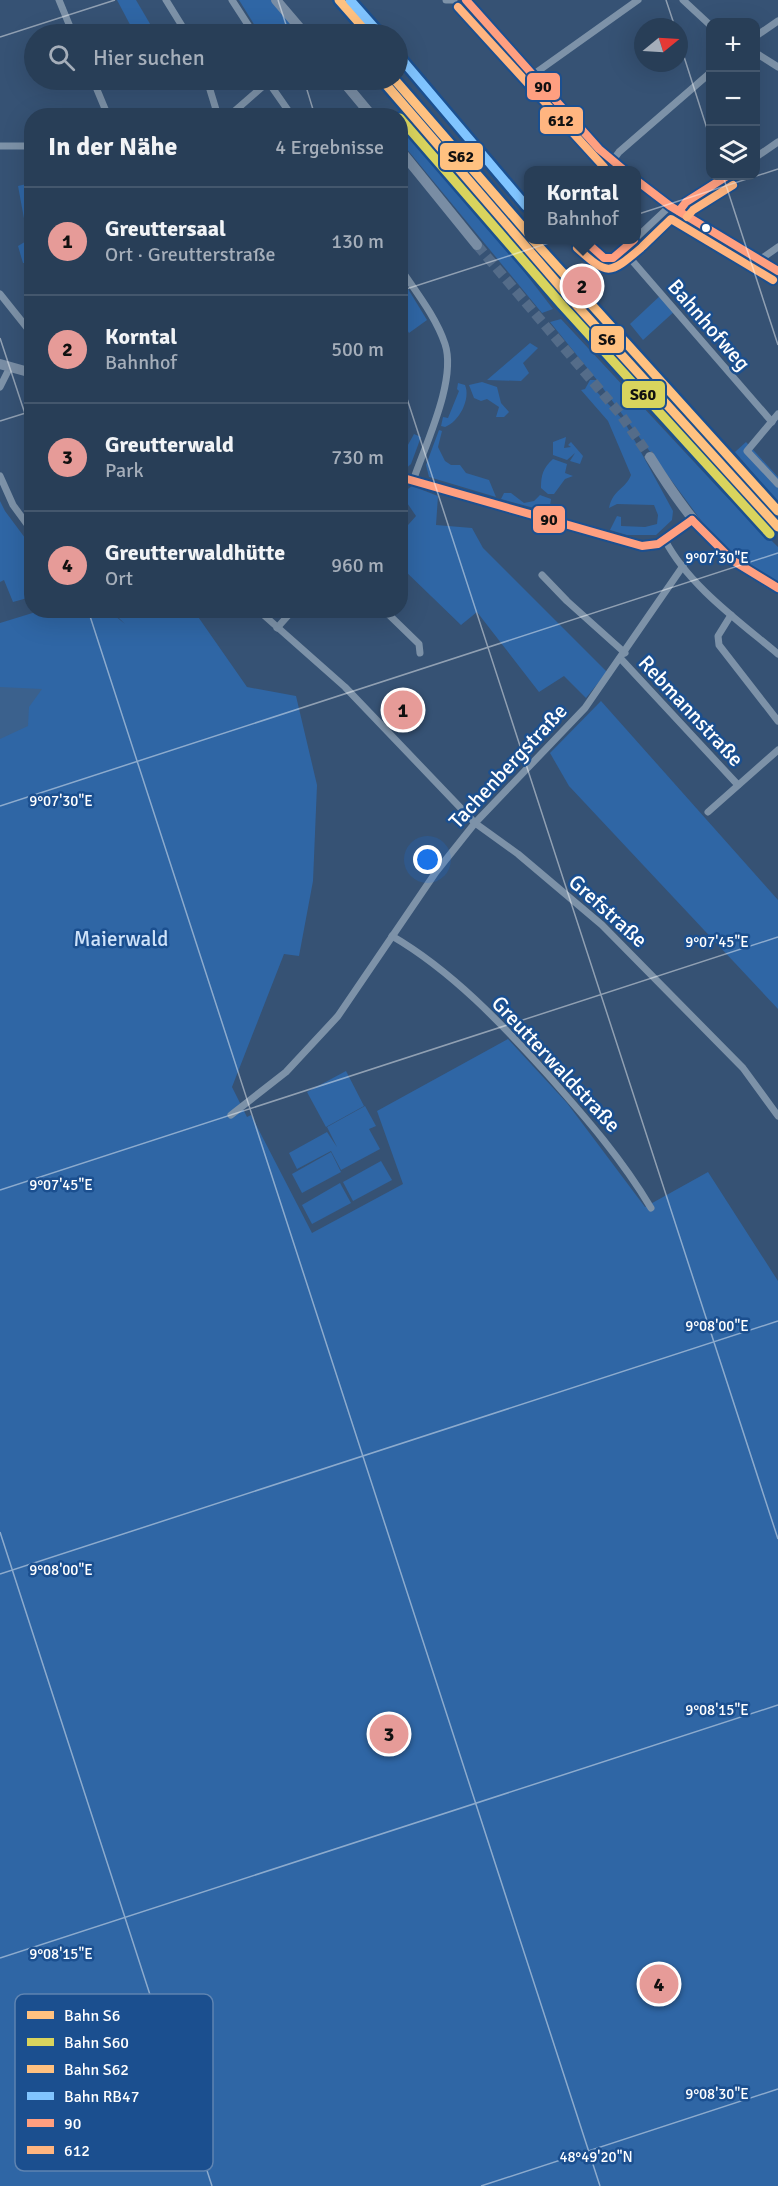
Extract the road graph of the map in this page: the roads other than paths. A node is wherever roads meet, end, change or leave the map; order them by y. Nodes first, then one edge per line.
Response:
1 (59, 0) edge
2 (166, 0) edge
3 (232, 0) edge
4 (276, 0) edge
5 (446, 0) edge
6 (453, 0) edge
7 (466, 0) edge
8 (638, 0) edge
9 (683, 0) edge
10 (706, 21) edge
11 (778, 21) edge
12 (69, 24) edge
13 (181, 24) edge
14 (248, 24) edge
15 (296, 24) edge
16 (760, 33) edge
17 (760, 56) edge
18 (778, 67) edge
19 (534, 74) junction
20 (706, 77) edge
21 (97, 90) edge
22 (210, 90) edge
23 (259, 90) edge
24 (276, 90) edge
25 (350, 90) edge
26 (105, 108) edge
27 (216, 108) edge
28 (238, 108) edge
29 (287, 108) edge
30 (365, 108) edge
31 (778, 142) edge
32 (0, 146) edge
33 (24, 146) edge
34 (760, 154) edge
35 (408, 160) edge
36 (612, 160) junction
37 (609, 166) edge
38 (619, 166) edge
39 (721, 180) edge
40 (641, 184) edge
41 (670, 206) junction
42 (679, 211) junction
43 (641, 234) edge
44 (588, 244) edge
45 (628, 244) edge
46 (477, 245) tunnel mouth
47 (778, 247) edge
48 (622, 249) junction
49 (760, 259) junction
50 (778, 271) edge
51 (408, 280) edge
52 (0, 294) edge
53 (24, 324) edge
54 (5, 366) edge
55 (24, 372) edge
56 (0, 387) edge
57 (778, 414) edge
58 (772, 422) junction
59 (650, 457) tunnel mouth
60 (408, 473) edge
61 (0, 476) edge
62 (408, 481) edge
63 (778, 484) edge
64 (24, 520) edge
65 (692, 520) junction
66 (665, 540) junction
67 (683, 566) junction
68 (542, 575) dead end
69 (778, 588) edge
70 (731, 615) junction
71 (267, 618) edge
72 (286, 618) edge
73 (392, 618) edge
74 (278, 628) junction
75 (420, 653) dead end
76 (778, 654) edge
77 (623, 656) junction
78 (778, 721) edge
79 (778, 750) edge
80 (738, 785) junction
81 (708, 812) dead end
82 (475, 823) junction
83 (392, 936) junction
84 (231, 1115) dead end
85 (778, 1116) edge
86 (651, 1208) dead end

1 - 12 street
2 - 13 street
3 - 14 street
4 - 15 main road
5 - 6 street
7 - 19 street
8 - 19 street
9 - 10 street
11 - 16 street
17 - 18 street
19 - 36 street
20 - 36 street
21 - 26 street
22 - 27 street
23 - 28 street
24 - 29 street
25 - 30 main road
31 - 34 street
32 - 33 street
35 - 46 main road
36 - 37 street
36 - 38 street
39 - 42 street
40 - 41 street
41 - 42 street
41 - 43 street
42 - 49 street
44 - 48 street
45 - 48 street
47 - 49 street
48 - 58 street, Bahnhofweg
49 - 50 street
51 - 60 street
52 - 53 street
54 - 55 main road
54 - 56 street
57 - 58 street
58 - 63 street
59 - 65 main road
61 - 64 street
62 - 66 main road
65 - 66 main road
65 - 69 main road
66 - 67 street
67 - 70 street
67 - 77 street, Tachenbergstraße
68 - 77 street, Rebmannstraße
70 - 76 street
70 - 78 street
71 - 74 street, Grefstraße
72 - 74 street
73 - 75 street
74 - 82 street, Grefstraße
77 - 80 street, Rebmannstraße
77 - 82 street, Tachenbergstraße
79 - 80 street
80 - 81 street
82 - 83 street, Tachenbergstraße
82 - 85 street, Grefstraße
83 - 84 street, Tachenbergstraße
83 - 86 street, Greutterwaldstraße

